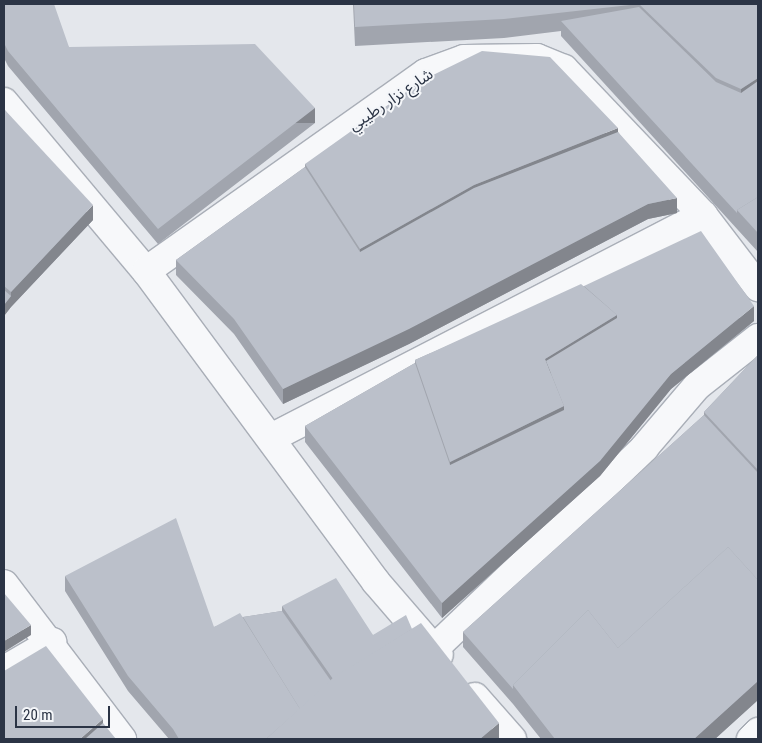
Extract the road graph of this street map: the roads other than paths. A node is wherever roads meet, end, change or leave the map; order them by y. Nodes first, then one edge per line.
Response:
1 (4, 103) edge
2 (703, 215) junction
3 (146, 271) junction
4 (758, 287) edge
5 (758, 338) edge
6 (273, 437) junction
7 (4, 584) edge
8 (52, 642) junction
9 (434, 649) junction
10 (4, 670) edge
11 (758, 732) edge
12 (122, 739) edge
13 (512, 739) edge
14 (751, 739) edge

1 - 3 street
2 - 3 street, شارع نزار رطيبي
2 - 4 street, شارع نزار رطيبي
2 - 6 street
3 - 6 street
5 - 9 street
6 - 9 street
7 - 8 street
8 - 10 street
8 - 12 street
9 - 13 street
11 - 14 street

